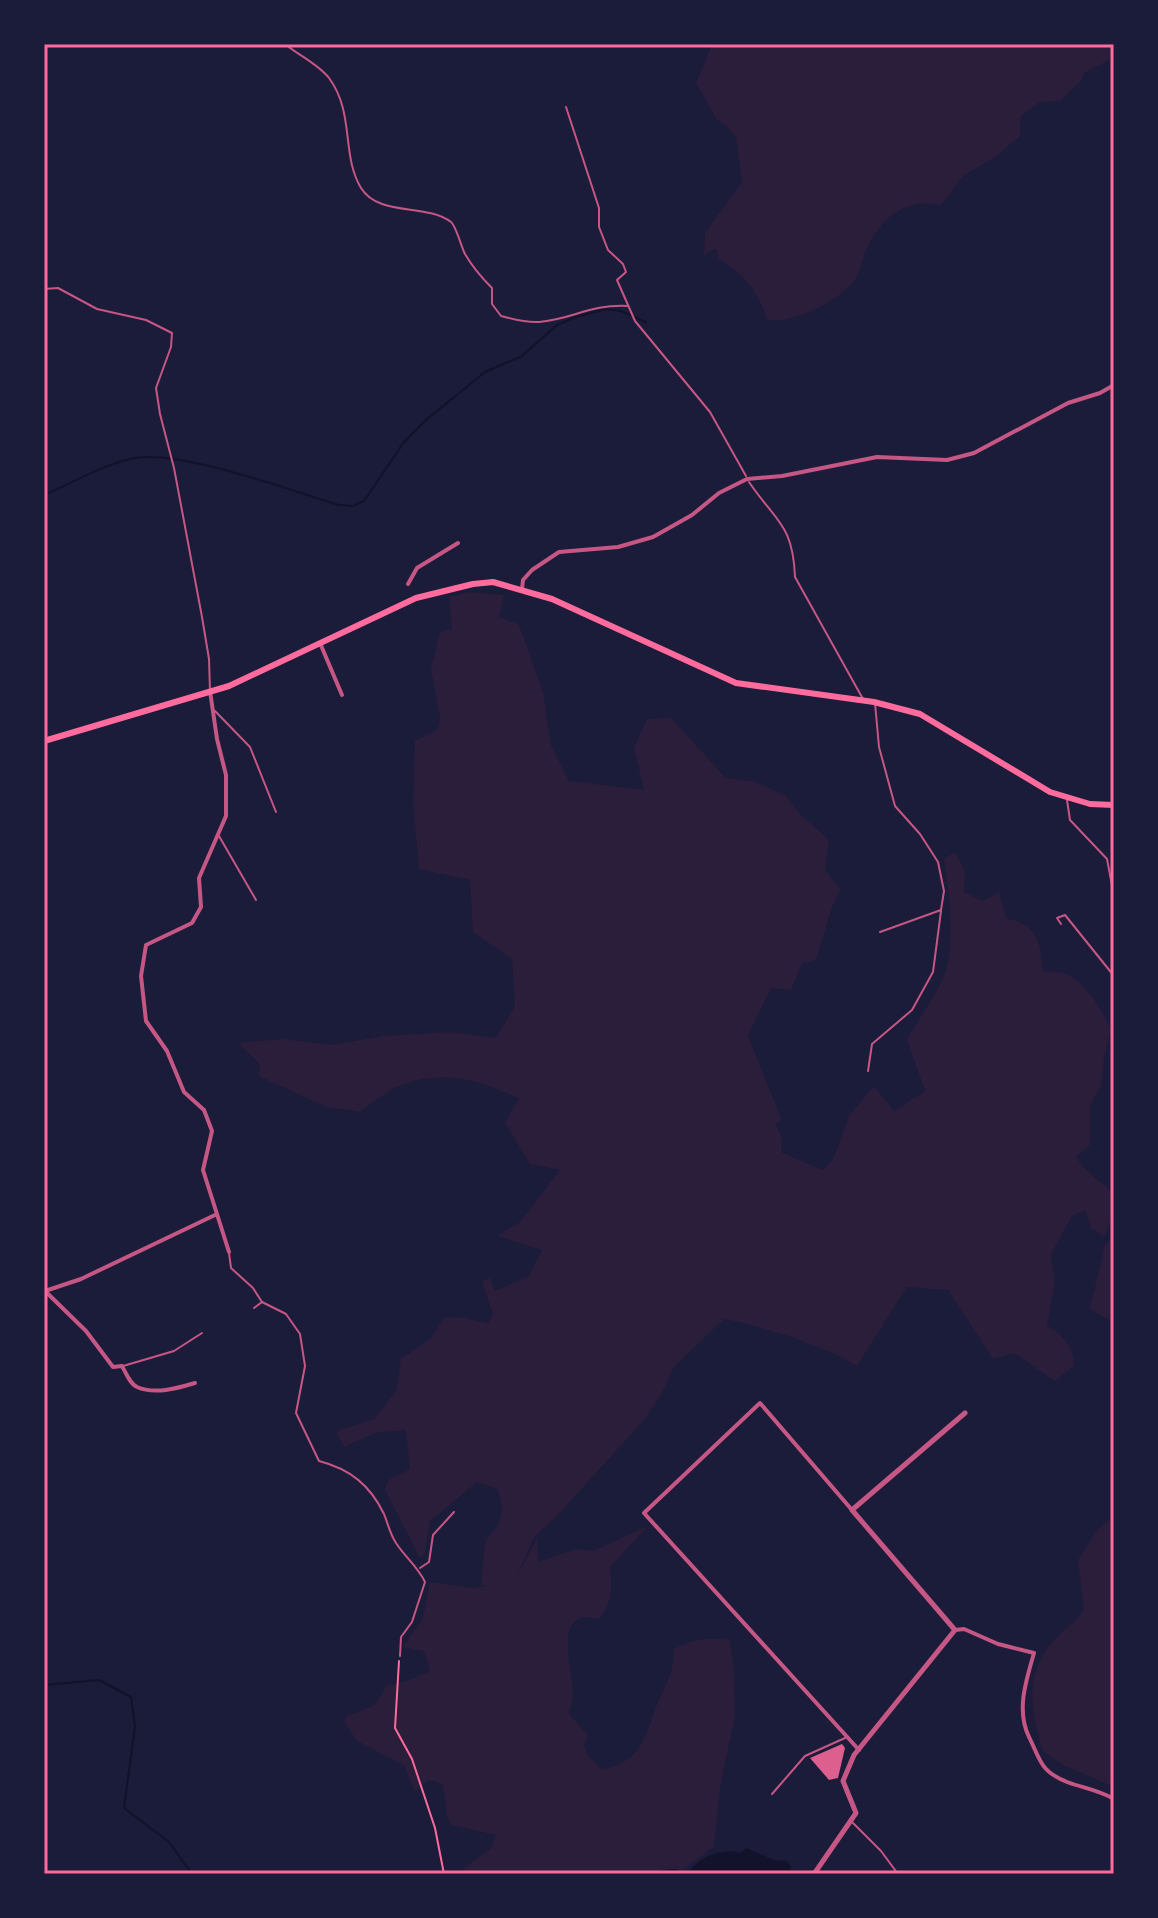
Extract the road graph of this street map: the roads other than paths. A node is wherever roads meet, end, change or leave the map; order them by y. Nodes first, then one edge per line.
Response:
1 (285, 44) edge
2 (566, 107) dead end
3 (44, 289) edge
4 (629, 306) junction
5 (1114, 385) edge
6 (747, 479) junction
7 (458, 543) dead end
8 (408, 584) dead end
9 (521, 591) junction
10 (320, 643) junction
11 (210, 691) junction
12 (342, 695) dead end
13 (864, 700) junction
14 (874, 702) junction
15 (214, 710) junction
16 (44, 741) edge
17 (1067, 799) junction
18 (1114, 805) edge
19 (276, 812) dead end
20 (218, 835) junction
21 (1114, 896) edge
22 (256, 900) dead end
23 (941, 910) junction
24 (1061, 924) dead end
25 (880, 932) dead end
26 (1114, 976) edge
27 (868, 1071) dead end
28 (216, 1215) junction
29 (229, 1252) joint
30 (45, 1290) edge
31 (262, 1302) junction
32 (254, 1308) dead end
33 (202, 1333) dead end
34 (122, 1366) junction
35 (195, 1383) dead end
36 (965, 1413) dead end
37 (852, 1510) junction
38 (454, 1512) dead end
39 (419, 1569) junction
40 (955, 1630) junction
41 (400, 1656) road end
42 (846, 1737) junction
43 (859, 1750) junction
44 (772, 1794) dead end
45 (1114, 1799) edge
46 (851, 1821) junction
47 (814, 1874) edge
48 (898, 1874) edge

1 - 4 lane
2 - 4 lane
3 - 11 lane
4 - 6 lane
5 - 6 street
6 - 9 street
6 - 13 lane
7 - 8 street
9 - 10 main road
9 - 13 main road
10 - 11 main road
10 - 12 street
11 - 15 street
11 - 16 main road
13 - 14 main road
14 - 17 main road
14 - 23 lane
15 - 19 lane
15 - 20 street
17 - 18 main road
17 - 21 lane
20 - 22 lane
20 - 28 street
23 - 25 lane
23 - 27 lane
24 - 26 lane
28 - 29 street
28 - 30 street
29 - 31 lane
30 - 34 street
31 - 32 lane
31 - 39 lane
33 - 34 lane
34 - 35 street
36 - 37 street
37 - 40 street
37 - 42 street
38 - 39 lane
39 - 41 lane
40 - 43 street
40 - 45 street
42 - 43 street
42 - 44 lane
43 - 46 street
46 - 47 street
46 - 48 lane

